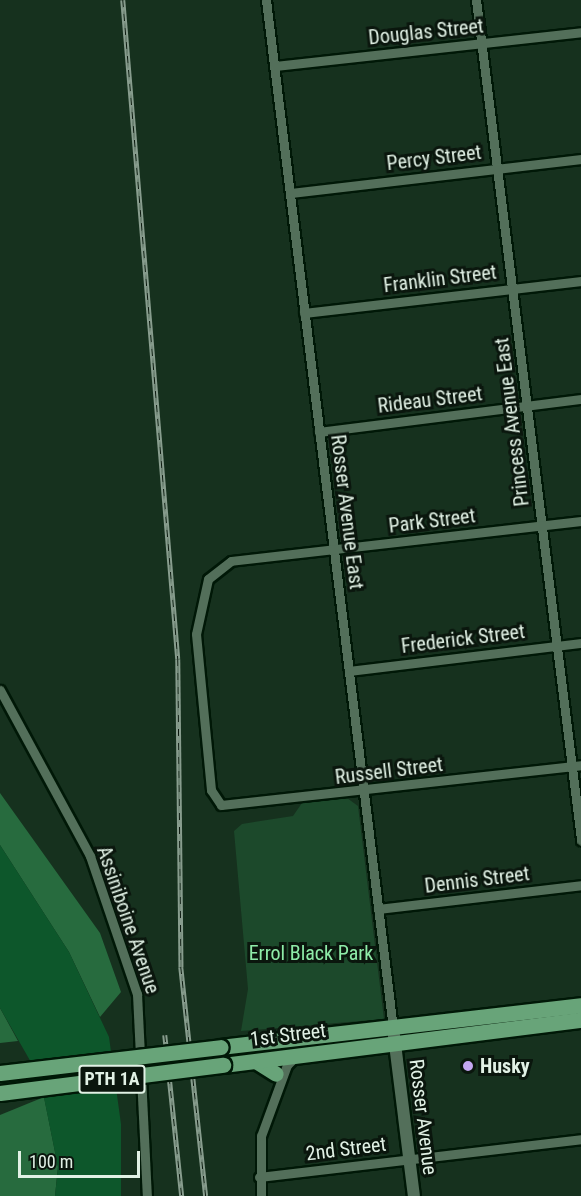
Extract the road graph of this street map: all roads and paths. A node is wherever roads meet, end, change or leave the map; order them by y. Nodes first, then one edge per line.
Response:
1 (266, 0) edge
2 (476, 0) edge
3 (581, 32) edge
4 (481, 45) junction
5 (275, 66) junction
6 (581, 159) edge
7 (499, 168) junction
8 (291, 193) junction
9 (581, 281) edge
10 (514, 288) junction
11 (304, 313) junction
12 (581, 399) edge
13 (527, 406) junction
14 (319, 432) junction
15 (581, 521) edge
16 (543, 526) junction
17 (334, 551) junction
18 (581, 643) edge
19 (557, 646) junction
20 (349, 671) junction
21 (0, 690) edge
22 (576, 765) edge
23 (211, 790) joint
24 (364, 792) junction
25 (581, 840) edge
26 (581, 885) edge
27 (378, 909) junction
28 (581, 1005) edge
29 (581, 1020) edge
30 (349, 1034) junction
31 (394, 1035) junction
32 (302, 1055) junction
33 (275, 1058) junction
34 (251, 1061) junction
35 (0, 1073) edge
36 (276, 1074) junction
37 (0, 1093) edge
38 (276, 1100) junction
39 (581, 1140) edge
40 (409, 1160) junction
41 (259, 1178) junction
42 (147, 1196) edge
43 (261, 1196) edge
44 (414, 1196) edge

1 - 5 street, Rosser Avenue East
2 - 4 street, Princess Avenue East
3 - 4 street, Douglas Street
4 - 5 street, Douglas Street
4 - 7 street, Princess Avenue East
5 - 8 street, Rosser Avenue East
6 - 7 street, Percy Street
7 - 8 street, Percy Street
7 - 10 street, Princess Avenue East
8 - 11 street, Rosser Avenue East
9 - 10 street, Franklin Street
10 - 11 street, Franklin Street
10 - 13 street, Princess Avenue East
11 - 14 street, Rosser Avenue East
12 - 13 street, Rideau Street
13 - 14 street, Rideau Street
13 - 16 street, Princess Avenue East
14 - 17 street, Rosser Avenue East
15 - 16 street, Park Street
16 - 17 street, Park Street
16 - 19 street, Princess Avenue East
17 - 20 street, Rosser Avenue East
17 - 23 street, Park Street
18 - 19 street, Frederick Street
19 - 20 street, Frederick Street
19 - 22 street, Princess Avenue East
20 - 24 street, Rosser Avenue East
21 - 42 street, Assiniboine Avenue
22 - 24 street, Russell Street
22 - 25 street, Princess Avenue East
23 - 24 street, Russell Street
24 - 27 street, Rosser Avenue East
26 - 27 street, Dennis Street
27 - 31 street, Rosser Avenue East
28 - 31 main road, 1st Street / PTH 1A
29 - 31 main road, 1st Street / PTH 1A
30 - 31 main road, 1st Street / PTH 1A
30 - 33 main road
30 - 35 main road, 1st Street / PTH 1A, bridge
31 - 32 main road, 1st Street / PTH 1A
31 - 40 street, Rosser Avenue
32 - 33 main road, 1st Street / PTH 1A
32 - 38 street
33 - 34 main road, 1st Street / PTH 1A
33 - 36 street
34 - 36 main road
34 - 37 main road, 1st Street / PTH 1A, bridge
36 - 38 street
38 - 41 street
39 - 40 street, 2nd Street
40 - 41 street, 2nd Street
40 - 44 street, Rosser Avenue
41 - 43 street

